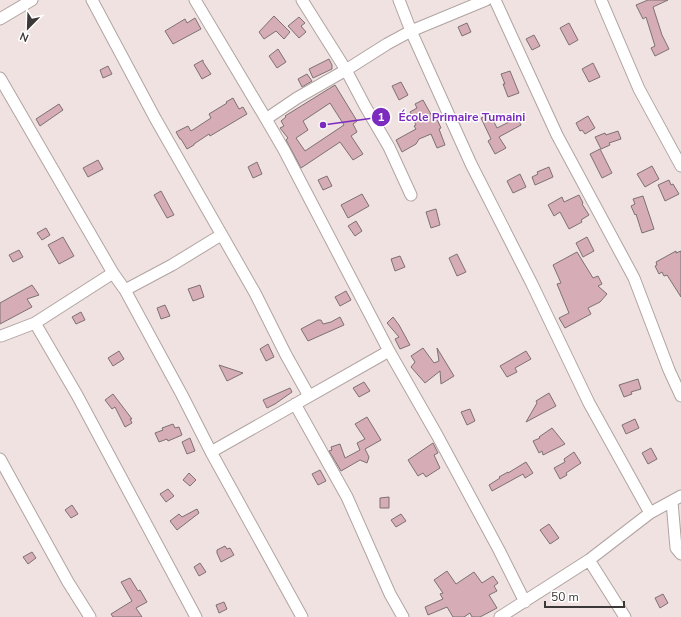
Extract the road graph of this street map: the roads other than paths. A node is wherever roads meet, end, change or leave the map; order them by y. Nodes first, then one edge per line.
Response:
1 (32, 0) edge
2 (92, 0) edge
3 (195, 0) edge
4 (302, 0) edge
5 (399, 0) edge
6 (486, 0) edge
7 (495, 0) edge
8 (600, 0) edge
9 (0, 19) edge
10 (411, 32) junction
11 (346, 70) junction
12 (0, 78) edge
13 (266, 118) junction
14 (681, 166) edge
15 (411, 195) dead end
16 (221, 235) junction
17 (114, 273) junction
18 (125, 290) junction
19 (35, 323) junction
20 (1, 336) edge
21 (389, 351) junction
22 (309, 396) junction
23 (681, 396) edge
24 (295, 404) junction
25 (211, 452) junction
26 (0, 459) edge
27 (676, 499) edge
28 (650, 513) junction
29 (681, 554) edge
30 (590, 560) junction
31 (520, 609) edge
32 (90, 617) edge
33 (196, 617) edge
34 (302, 617) edge
35 (403, 617) edge
36 (500, 617) edge
37 (625, 617) edge

1 - 9 street
2 - 16 street
3 - 13 street
4 - 11 street
5 - 10 street
6 - 10 street
7 - 23 street
8 - 14 street
10 - 11 street
10 - 28 street
11 - 13 street
11 - 15 street
12 - 17 street
13 - 21 street
16 - 18 street
16 - 22 street
17 - 18 street
17 - 19 street
18 - 25 street
19 - 20 street
19 - 33 street
21 - 22 street
21 - 31 street
22 - 24 street
24 - 25 street
24 - 35 street
25 - 34 street
26 - 32 street
27 - 28 street
27 - 29 street
28 - 30 street
30 - 31 street
30 - 37 street
31 - 36 street

